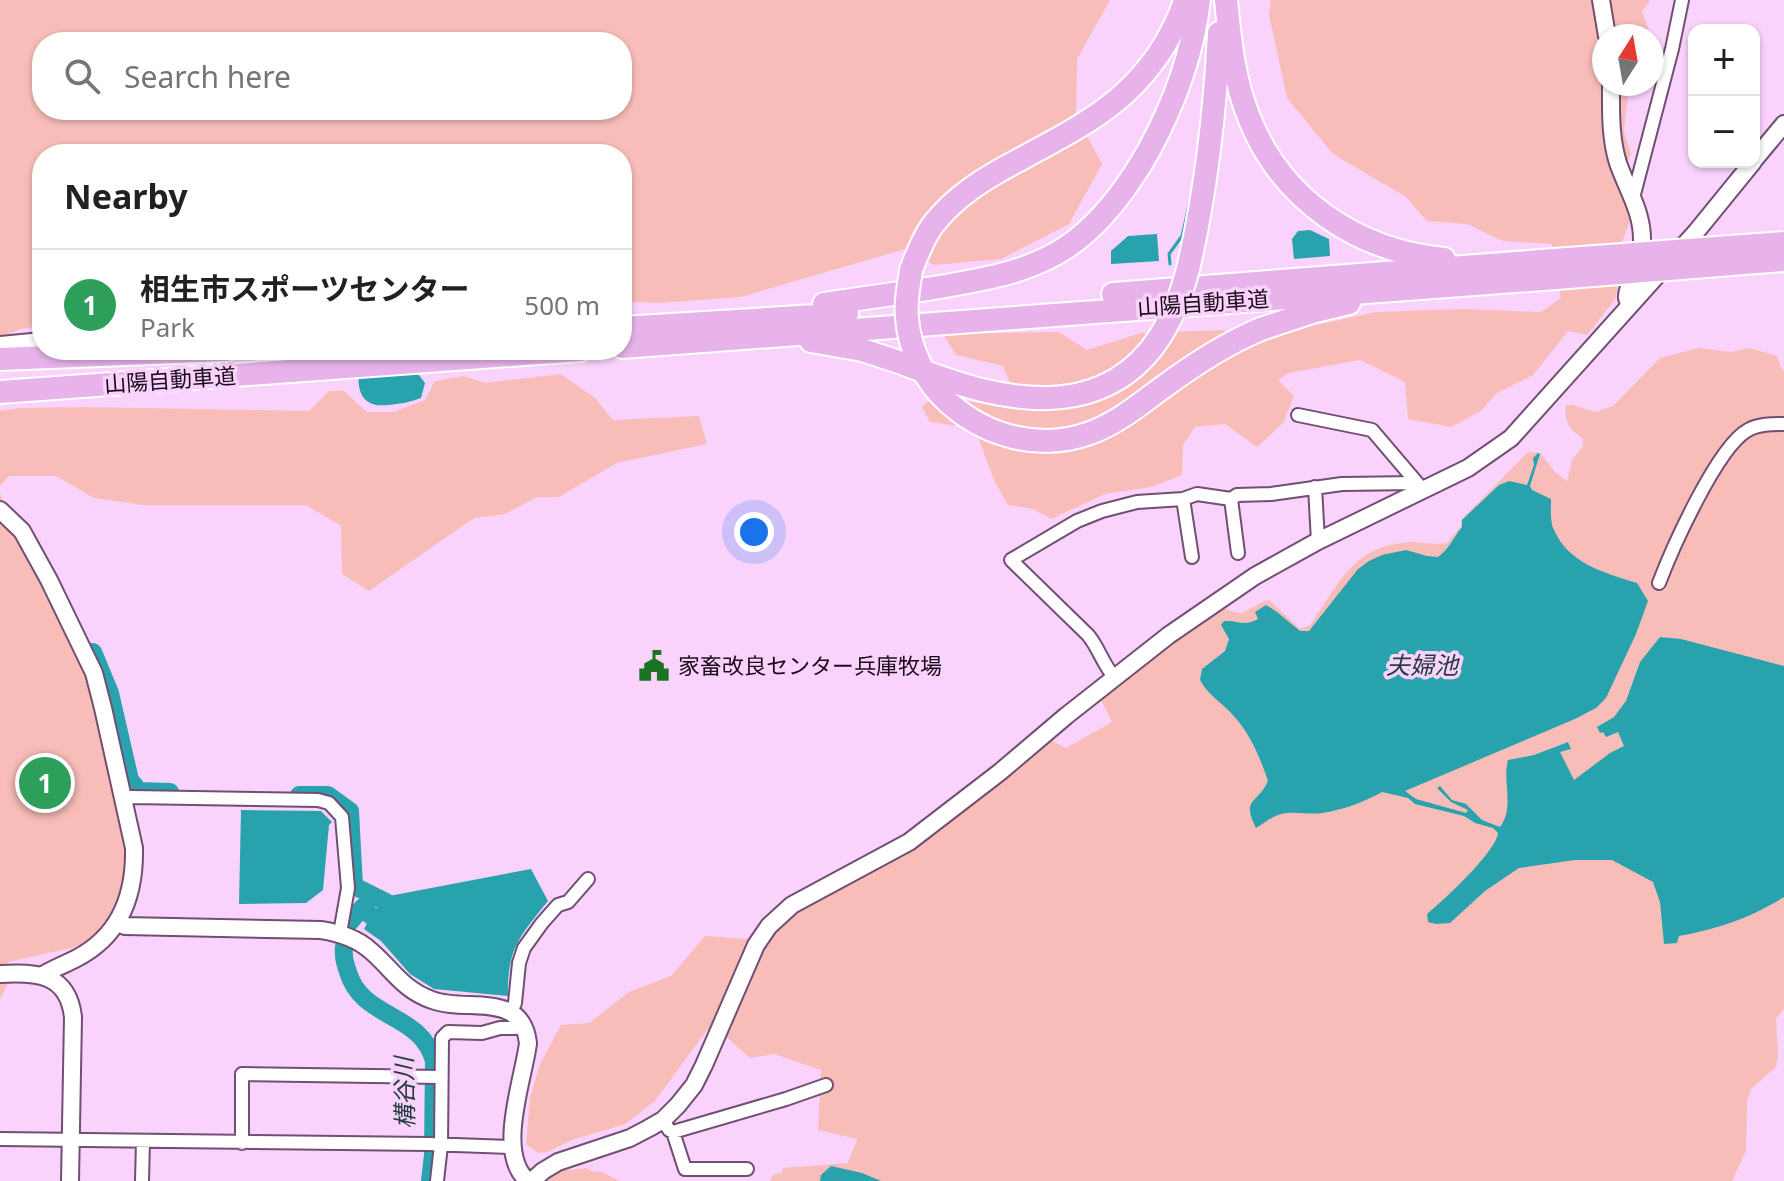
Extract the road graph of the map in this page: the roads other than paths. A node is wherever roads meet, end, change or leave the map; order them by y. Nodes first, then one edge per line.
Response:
1 (1185, 0) edge
2 (1199, 0) edge
3 (1223, 0) edge
4 (1601, 0) edge
5 (1682, 0) edge
6 (1605, 24) edge
7 (1611, 96) edge
8 (1784, 124) edge
9 (1760, 153) edge
10 (1747, 168) edge
11 (1633, 198) junction
12 (1784, 243) edge
13 (1784, 260) edge
14 (1522, 264) junction
15 (1555, 269) junction
16 (1481, 283) junction
17 (1630, 304) junction
18 (665, 326) junction
19 (632, 328) edge
20 (783, 334) junction
21 (32, 340) edge
22 (0, 343) edge
23 (632, 346) edge
24 (32, 358) edge
25 (0, 359) edge
26 (451, 360) edge
27 (0, 392) edge
28 (1298, 415) dead end
29 (1784, 424) edge
30 (1420, 486) junction
31 (1315, 487) junction
32 (1183, 499) junction
33 (1231, 499) junction
34 (0, 510) edge
35 (1318, 541) junction
36 (1238, 553) dead end
37 (1192, 557) dead end
38 (1659, 583) dead end
39 (1115, 678) junction
40 (123, 799) junction
41 (588, 879) dead end
42 (117, 922) junction
43 (340, 933) junction
44 (0, 974) edge
45 (43, 975) junction
46 (516, 1017) junction
47 (435, 1077) junction
48 (826, 1085) dead end
49 (668, 1126) junction
50 (0, 1139) edge
51 (70, 1140) junction
52 (143, 1141) junction
53 (242, 1143) junction
54 (435, 1145) junction
55 (513, 1147) junction
56 (747, 1169) dead end
57 (70, 1181) edge
58 (142, 1181) edge
59 (437, 1181) edge
60 (530, 1181) edge

1 - 16 highway, bridge
2 - 18 highway
3 - 14 highway
3 - 20 highway, bridge
4 - 6 street
5 - 11 street
7 - 11 street
8 - 9 street
10 - 17 street
11 - 17 street
12 - 15 highway, 山陽自動車道, bridge
13 - 15 highway, 山陽自動車道, bridge
14 - 15 highway, 山陽自動車道
14 - 18 highway, 山陽自動車道
15 - 16 highway, 山陽自動車道
16 - 20 highway, 山陽自動車道
17 - 30 street
18 - 19 highway, 山陽自動車道
20 - 23 highway, 山陽自動車道
21 - 22 street
24 - 25 highway, 山陽自動車道
26 - 27 highway, 山陽自動車道
28 - 30 street
29 - 38 street
30 - 31 street
30 - 35 street
31 - 33 street
31 - 35 street
32 - 33 street
32 - 37 street
32 - 39 street
33 - 36 street
34 - 40 street
35 - 39 street
39 - 49 street
40 - 42 street
40 - 43 street
41 - 46 street
42 - 43 street
42 - 45 street
43 - 46 street
44 - 45 street
45 - 51 street
46 - 47 street
46 - 55 street
47 - 53 street
47 - 54 street
48 - 49 street
49 - 56 street
49 - 60 street
50 - 51 street
51 - 52 street
51 - 57 street
52 - 53 street
52 - 58 street
53 - 54 street
54 - 55 street
54 - 59 street
55 - 60 street

